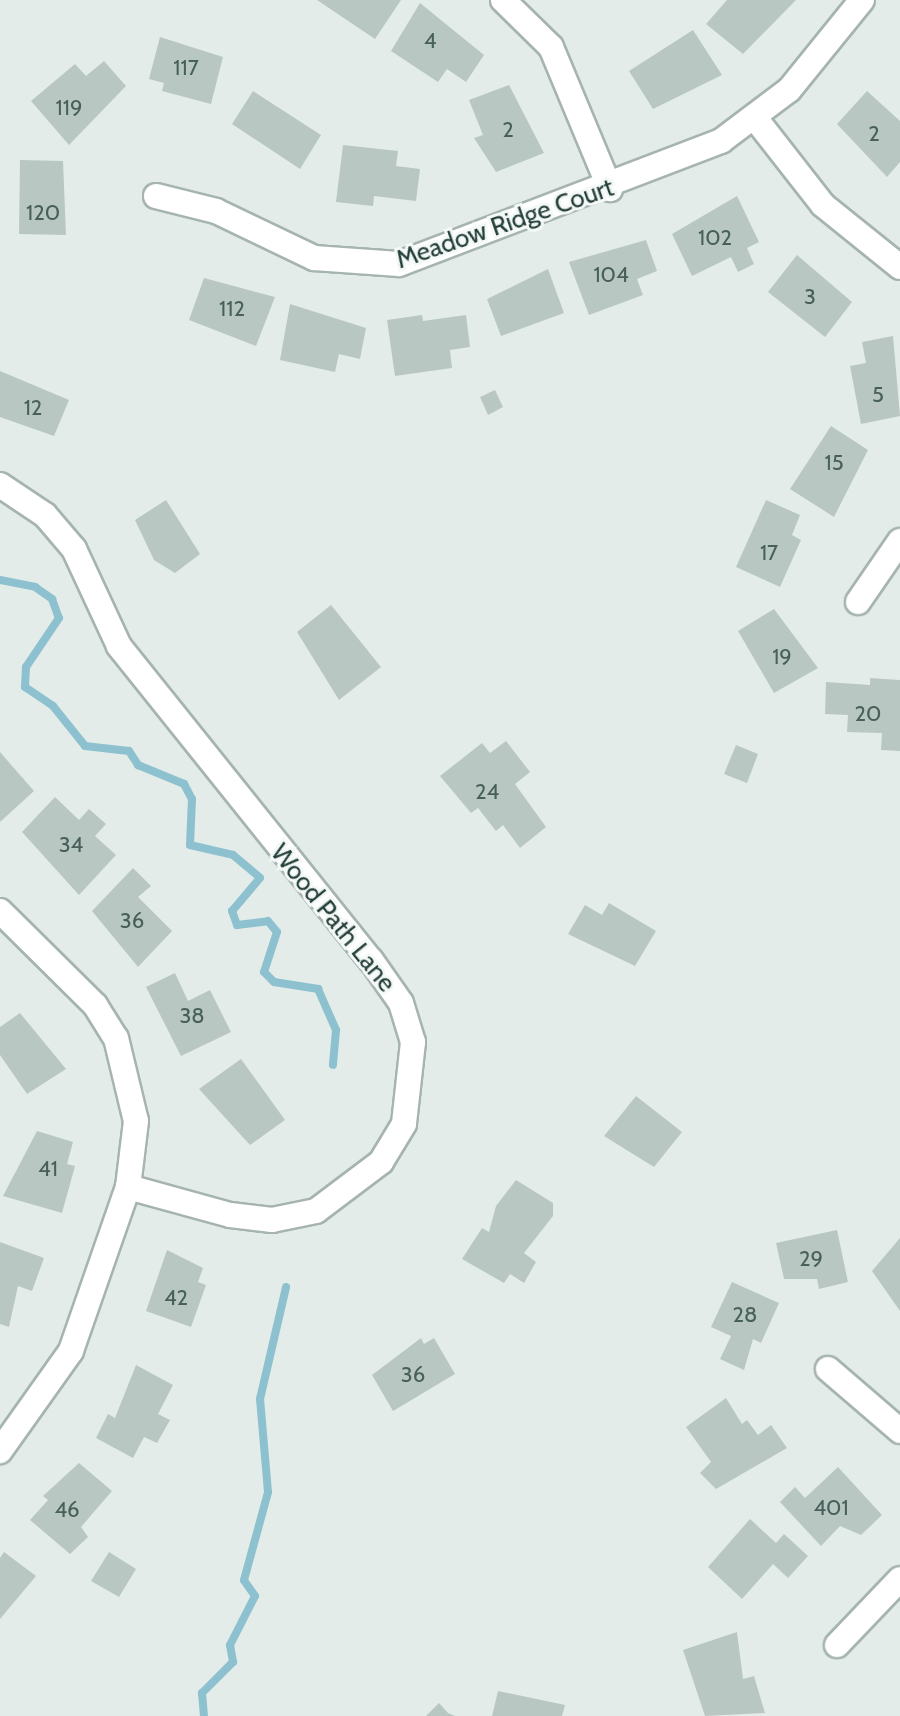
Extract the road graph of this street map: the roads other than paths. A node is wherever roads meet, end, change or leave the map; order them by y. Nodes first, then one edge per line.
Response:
1 (503, 0) edge
2 (862, 0) edge
3 (755, 118) junction
4 (610, 189) junction
5 (156, 196) dead end
6 (900, 267) edge
7 (0, 485) edge
8 (900, 541) edge
9 (858, 602) dead end
10 (0, 911) edge
11 (128, 1187) junction
12 (828, 1369) dead end
13 (900, 1431) edge
14 (4, 1439) edge
15 (900, 1579) edge
16 (837, 1645) dead end

1 - 4 street
2 - 3 street, Meadow Ridge Court
3 - 4 street, Meadow Ridge Court
3 - 6 street
4 - 5 street, Meadow Ridge Court
7 - 11 street, Wood Path Lane
8 - 9 street
10 - 11 street
11 - 14 street
12 - 13 street
15 - 16 street

